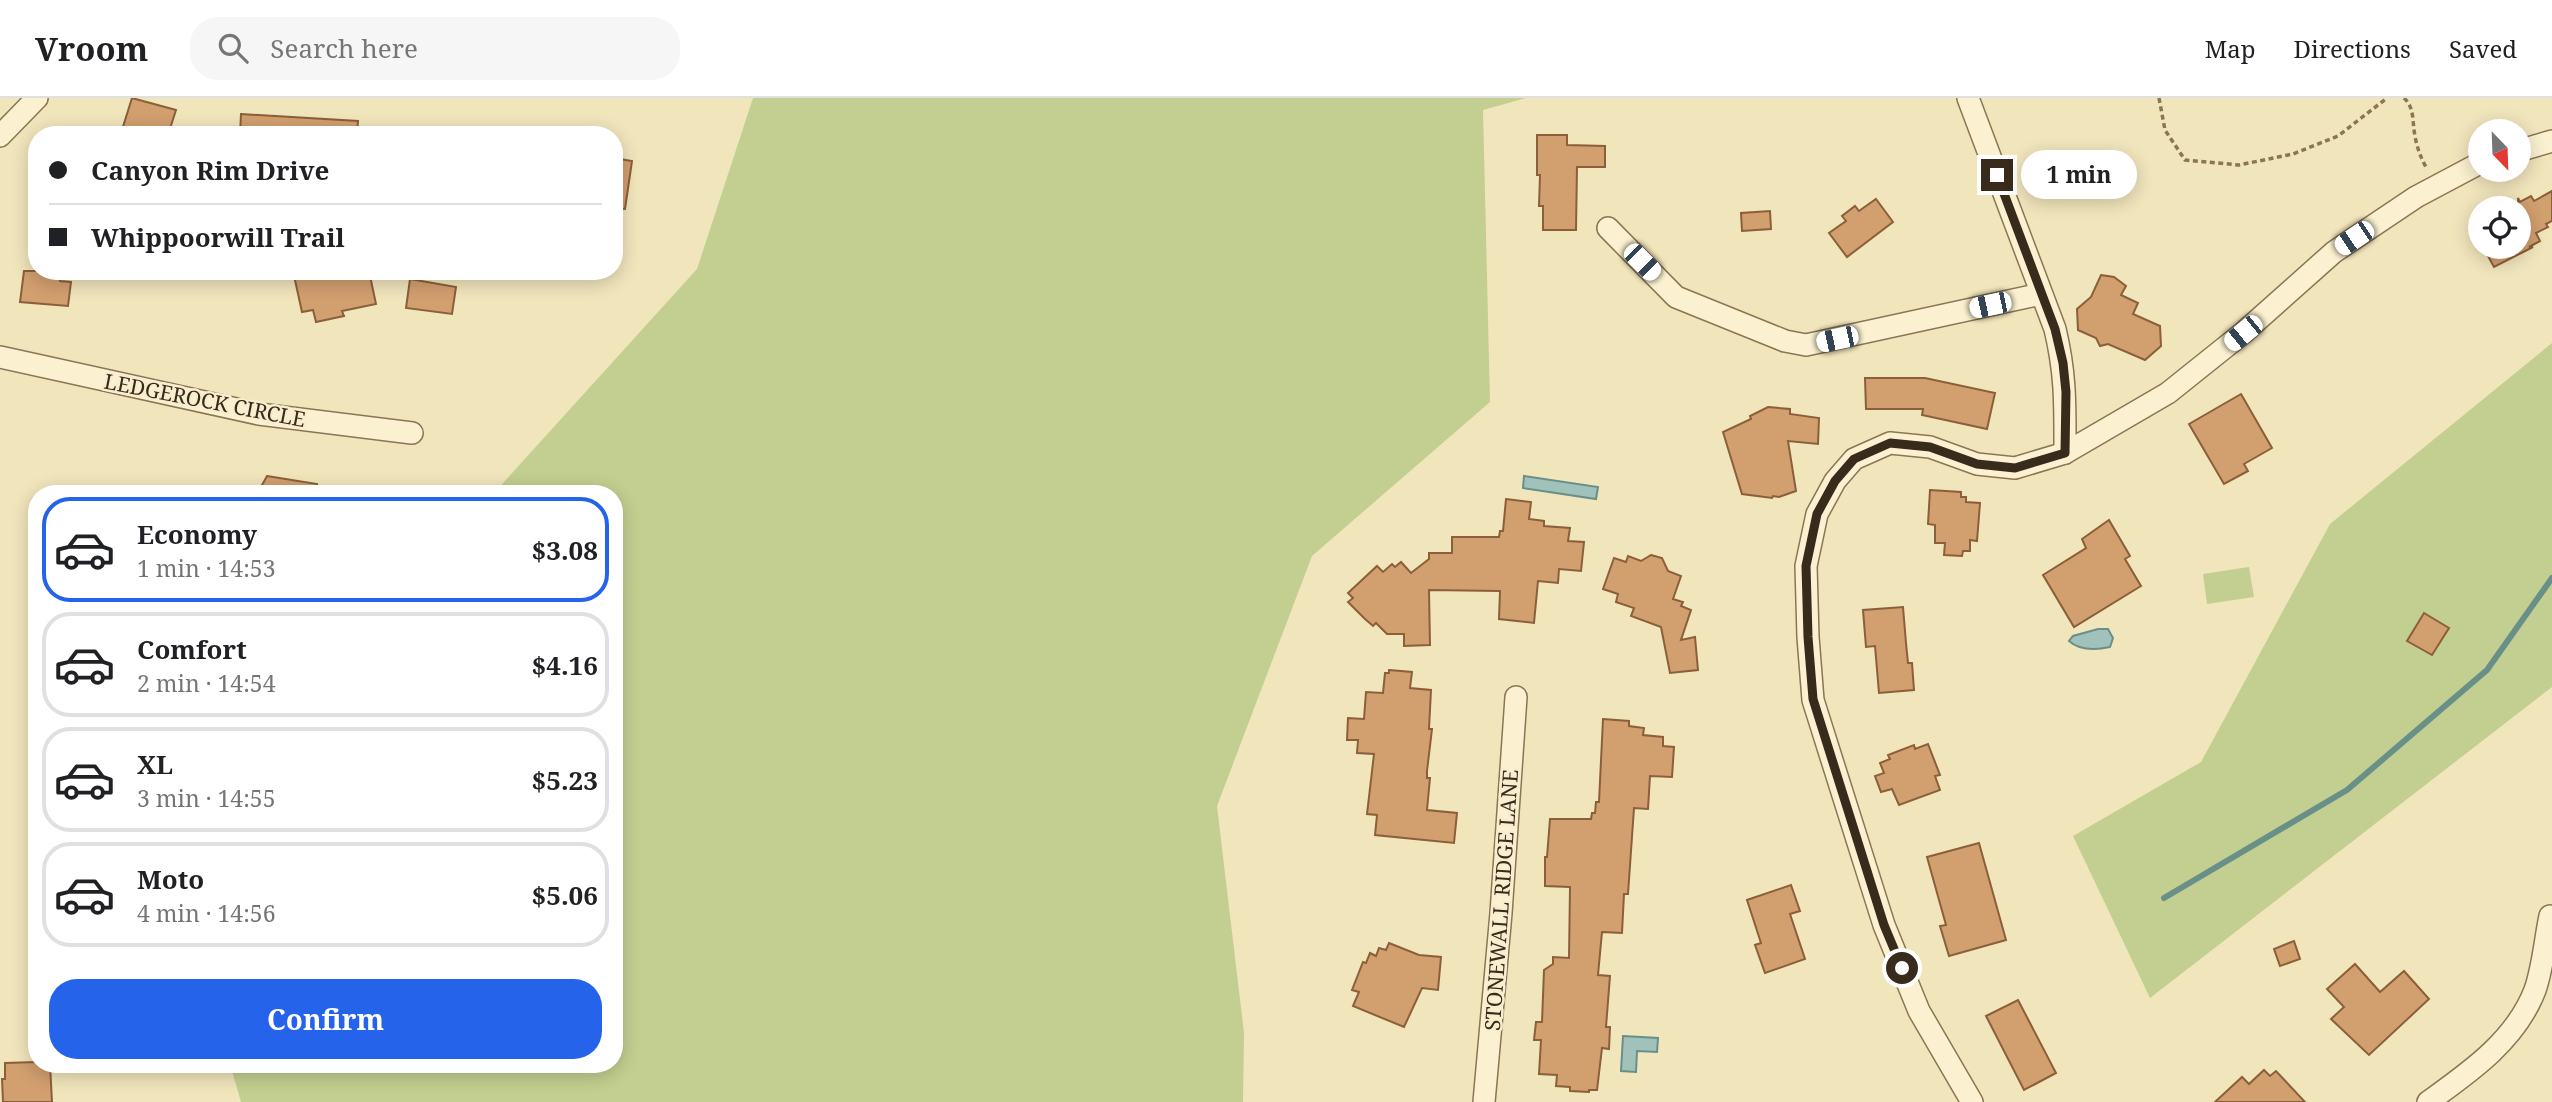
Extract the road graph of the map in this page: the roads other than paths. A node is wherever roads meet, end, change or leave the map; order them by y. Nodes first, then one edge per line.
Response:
1 (37, 98) edge
2 (1968, 98) edge
3 (0, 136) edge
4 (2552, 141) edge
5 (2531, 147) edge
6 (2468, 169) edge
7 (1608, 228) dead end
8 (2041, 294) junction
9 (0, 357) edge
10 (412, 433) dead end
11 (2065, 453) junction
12 (1516, 697) dead end
13 (2550, 916) edge
14 (1484, 1102) edge
15 (1972, 1102) edge
16 (2428, 1102) edge

1 - 3 street
2 - 8 street
4 - 5 street
6 - 11 street
7 - 8 street
8 - 11 street
9 - 10 street, LEDGEROCK CIRCLE
11 - 15 street
12 - 14 street, STONEWALL RIDGE LANE
13 - 16 street

